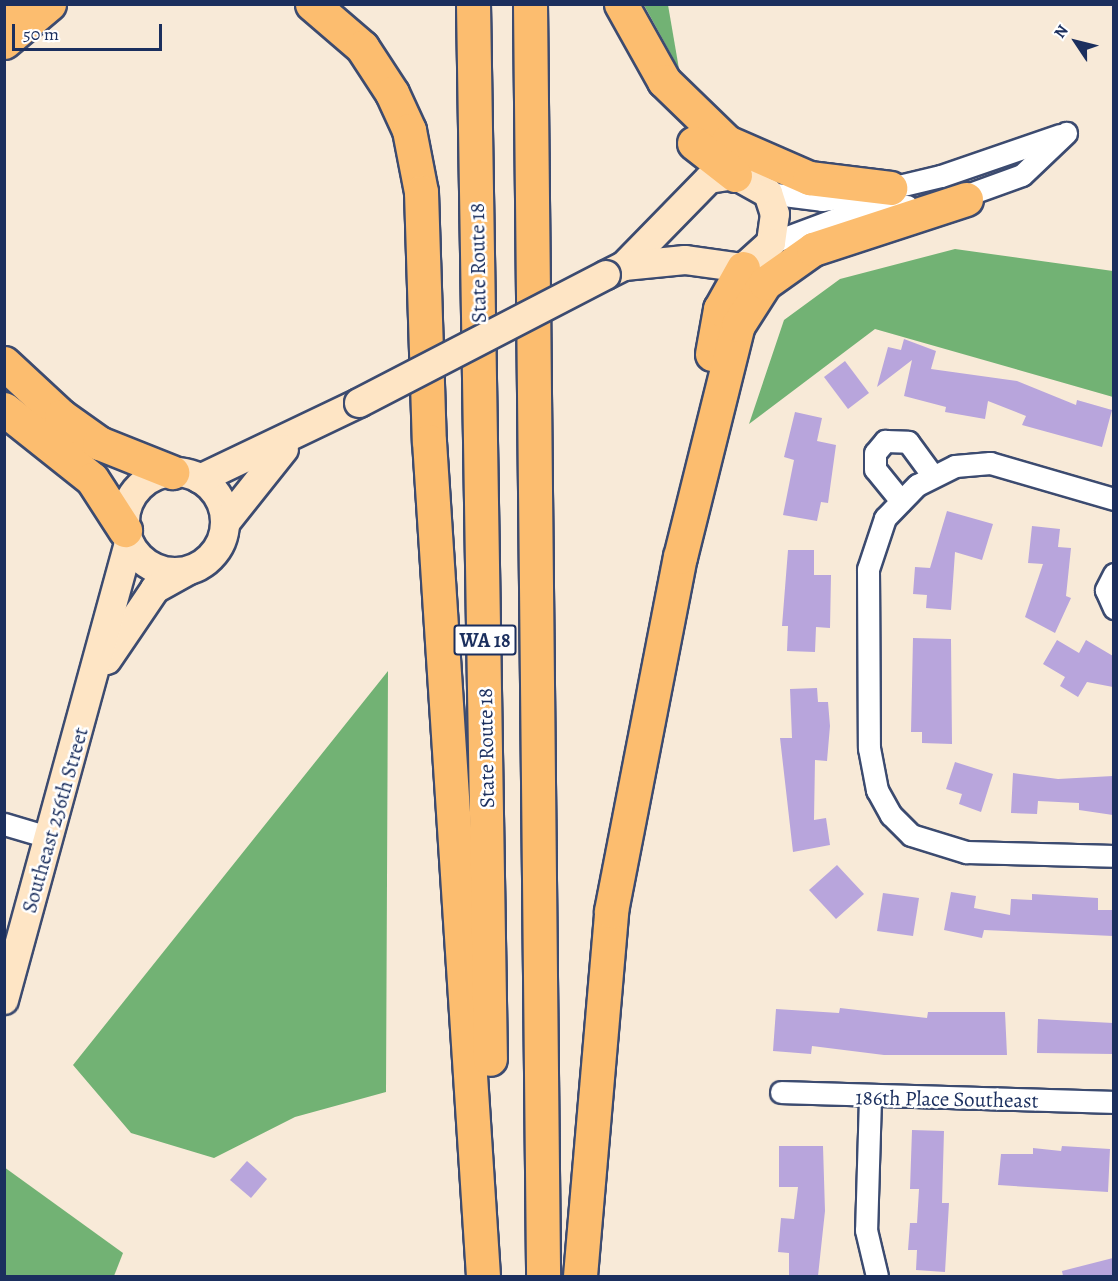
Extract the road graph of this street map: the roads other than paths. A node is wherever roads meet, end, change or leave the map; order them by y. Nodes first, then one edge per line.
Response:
1 (49, 4) edge
2 (312, 4) edge
3 (473, 4) edge
4 (530, 4) edge
5 (611, 4) edge
6 (621, 4) edge
7 (4, 42) edge
8 (735, 175) junction
9 (890, 188) junction
10 (768, 194) junction
11 (966, 199) junction
12 (771, 243) junction
13 (742, 268) junction
14 (615, 270) junction
15 (4, 363) edge
16 (4, 409) edge
17 (298, 435) junction
18 (186, 475) junction
19 (925, 481) junction
20 (1113, 498) edge
21 (901, 501) junction
22 (226, 522) junction
23 (127, 537) junction
24 (680, 557) junction
25 (187, 571) junction
26 (1113, 574) edge
27 (1113, 608) edge
28 (96, 674) junction
29 (4, 824) edge
30 (48, 837) junction
31 (1113, 856) edge
32 (4, 1000) edge
33 (781, 1092) dead end
34 (870, 1098) junction
35 (1113, 1102) edge
36 (483, 1276) edge
37 (493, 1276) edge
38 (543, 1276) edge
39 (580, 1276) edge
40 (877, 1276) edge

1 - 7 highway
2 - 36 highway
3 - 37 highway, State Route 18 / WA 18
4 - 38 highway, WA 18
5 - 8 highway
6 - 9 highway
8 - 10 main road
8 - 14 main road
9 - 10 street
9 - 11 street
10 - 12 main road
11 - 12 street
11 - 24 highway
12 - 13 main road
13 - 14 main road
13 - 24 highway
14 - 17 main road, bridge
15 - 18 highway
16 - 23 highway
17 - 18 main road
17 - 22 main road
18 - 22 main road
18 - 23 main road
19 - 20 street
19 - 21 street
19 - 21 street
21 - 31 street
22 - 25 main road
23 - 25 main road
23 - 28 main road, Southeast 256th Street
24 - 39 highway
25 - 28 main road, Southeast 256th Street
26 - 27 street
28 - 30 main road, Southeast 256th Street
29 - 30 street
30 - 32 main road, Southeast 256th Street
33 - 34 street, 186th Place Southeast
34 - 35 street, 186th Place Southeast
34 - 40 street

